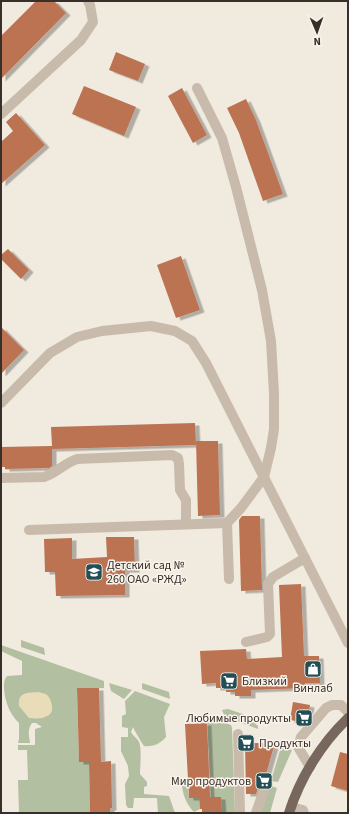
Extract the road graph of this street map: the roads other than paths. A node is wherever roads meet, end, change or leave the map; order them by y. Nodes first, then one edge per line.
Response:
1 (88, 1) edge
2 (197, 88) dead end
3 (1, 114) edge
4 (1, 403) edge
5 (264, 477) junction
6 (1, 478) edge
7 (227, 523) junction
8 (186, 524) junction
9 (29, 530) dead end
10 (305, 558) junction
11 (229, 579) dead end
12 (246, 642) dead end
13 (348, 643) edge
14 (348, 712) edge
15 (348, 718) edge
16 (238, 734) dead end
17 (310, 767) junction
18 (266, 784) dead end
19 (290, 810) edge
20 (240, 813) edge
21 (256, 813) edge
22 (304, 813) edge

1 - 3 street
2 - 5 street
4 - 5 street
5 - 7 street
5 - 10 street
6 - 8 street
7 - 8 street
7 - 11 street
8 - 9 street
10 - 12 street
10 - 13 street
14 - 17 street
15 - 17 main road
16 - 20 street
17 - 19 main road
18 - 21 street
19 - 22 street

